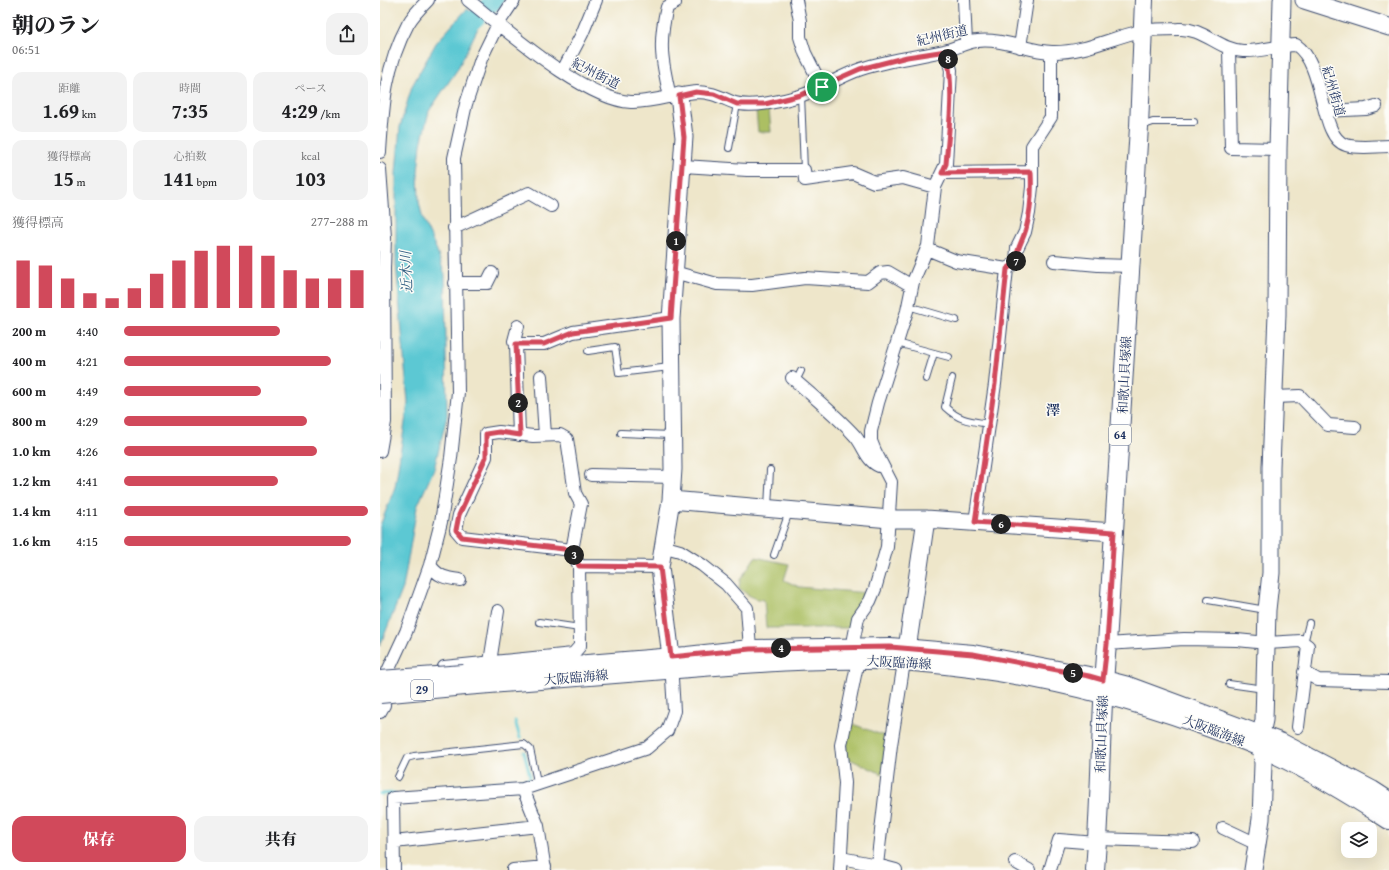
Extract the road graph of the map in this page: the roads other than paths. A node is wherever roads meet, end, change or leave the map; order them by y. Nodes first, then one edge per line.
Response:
1 (428, 0) edge
2 (468, 0) edge
3 (514, 0) edge
4 (596, 0) edge
5 (796, 0) edge
6 (964, 0) edge
7 (1027, 0) edge
8 (1144, 0) edge
9 (1282, 0) edge
10 (1304, 0) edge
11 (675, 3) dead end
12 (497, 24) junction
13 (1389, 27) edge
14 (1144, 31) junction
15 (966, 43) junction
16 (1020, 46) junction
17 (1282, 47) junction
18 (1229, 48) junction
19 (946, 51) junction
20 (1051, 52) junction
21 (562, 72) junction
22 (822, 87) junction
23 (801, 95) junction
24 (674, 97) junction
25 (737, 104) junction
26 (1376, 106) dead end
27 (1325, 111) junction
28 (1194, 122) dead end
29 (1138, 127) junction
30 (1389, 146) edge
31 (729, 148) dead end
32 (1278, 149) junction
33 (380, 152) edge
34 (683, 166) junction
35 (380, 169) edge
36 (804, 170) junction
37 (1031, 172) junction
38 (942, 173) junction
39 (935, 187) junction
40 (550, 206) dead end
41 (454, 228) junction
42 (927, 249) junction
43 (1054, 261) dead end
44 (382, 263) edge
45 (1130, 266) junction
46 (1007, 269) junction
47 (674, 272) junction
48 (492, 273) dead end
49 (455, 283) junction
50 (912, 286) junction
51 (908, 306) junction
52 (671, 318) junction
53 (956, 320) dead end
54 (518, 326) dead end
55 (897, 343) junction
56 (516, 344) junction
57 (588, 351) dead end
58 (934, 353) junction
59 (949, 357) dead end
60 (672, 366) junction
61 (541, 376) dead end
62 (796, 376) dead end
63 (952, 378) dead end
64 (926, 379) dead end
65 (1274, 398) junction
66 (989, 424) junction
67 (1354, 427) dead end
68 (621, 433) dead end
69 (520, 435) junction
70 (673, 435) junction
71 (545, 436) junction
72 (380, 451) edge
73 (883, 468) junction
74 (770, 470) dead end
75 (591, 475) dead end
76 (673, 477) junction
77 (671, 500) junction
78 (768, 508) junction
79 (789, 510) junction
80 (890, 519) junction
81 (926, 519) junction
82 (975, 522) junction
83 (1114, 532) junction
84 (662, 546) junction
85 (572, 550) junction
86 (774, 555) dead end
87 (430, 565) junction
88 (579, 566) junction
89 (660, 567) junction
90 (460, 580) dead end
91 (1208, 600) dead end
92 (1267, 610) junction
93 (498, 611) dead end
94 (539, 622) dead end
95 (1308, 623) dead end
96 (580, 628) junction
97 (1267, 643) junction
98 (1304, 643) junction
99 (1107, 644) junction
100 (750, 649) junction
101 (855, 654) junction
102 (905, 655) junction
103 (490, 662) junction
104 (671, 663) junction
105 (1304, 672) junction
106 (384, 677) edge
107 (464, 680) junction
108 (1389, 682) edge
109 (1229, 684) dead end
110 (1103, 687) junction
111 (1265, 689) junction
112 (380, 694) edge
113 (380, 712) edge
114 (1298, 727) dead end
115 (1262, 741) junction
116 (398, 777) dead end
117 (538, 786) junction
118 (523, 789) junction
119 (1389, 801) edge
120 (1389, 820) edge
121 (538, 826) junction
122 (1223, 828) dead end
123 (1097, 841) junction
124 (394, 842) junction
125 (1193, 842) dead end
126 (1257, 844) junction
127 (841, 858) junction
128 (1015, 862) dead end
129 (872, 866) edge
130 (545, 869) edge
131 (394, 870) edge
132 (513, 870) edge
133 (840, 870) edge
134 (896, 870) edge
135 (1029, 870) edge
136 (1050, 870) edge
137 (1096, 870) edge
138 (1253, 870) edge

1 - 33 street
2 - 12 street, 紀州街道
3 - 12 street
4 - 21 street
5 - 22 street
6 - 15 street
7 - 16 street
8 - 14 main road, 和歌山貝塚線 / 64
9 - 17 street
10 - 13 street
11 - 24 street
12 - 21 street, 紀州街道
12 - 41 street
14 - 18 street, 紀州街道
14 - 20 street, 紀州街道
14 - 29 main road, 和歌山貝塚線 / 64
15 - 16 street, 紀州街道
15 - 19 street, 紀州街道
16 - 20 street, 紀州街道
17 - 18 street, 紀州街道
17 - 27 street, 紀州街道
17 - 32 street
18 - 32 street
19 - 22 street, 紀州街道
19 - 38 street
20 - 37 street
21 - 24 street, 紀州街道
22 - 23 street, 紀州街道
23 - 25 street, 紀州街道
23 - 36 lane
24 - 25 street, 紀州街道
24 - 34 street
25 - 31 lane
26 - 27 street
27 - 30 street, 紀州街道
28 - 29 lane
29 - 45 main road, 和歌山貝塚線 / 64
32 - 65 street
34 - 36 street
34 - 47 street
35 - 44 street
36 - 39 street
37 - 38 street
37 - 46 street
38 - 39 street
39 - 42 street
40 - 41 street
41 - 49 street
42 - 46 street
42 - 50 street
43 - 45 street
44 - 72 street
45 - 83 main road, 和歌山貝塚線 / 64
46 - 66 street
47 - 50 street
47 - 52 street
48 - 49 street
49 - 87 street
50 - 51 street
51 - 53 lane
51 - 55 street
52 - 56 street
52 - 60 street
54 - 56 street
55 - 58 lane
55 - 73 street
56 - 69 street
57 - 60 lane
58 - 59 lane
58 - 64 lane
60 - 70 street
61 - 71 street
62 - 73 street
63 - 66 lane
65 - 67 street
65 - 92 street
66 - 82 street
68 - 70 lane
69 - 71 street
69 - 85 street
70 - 76 street
71 - 85 street
73 - 80 street
74 - 78 lane
75 - 76 street
76 - 77 street
77 - 78 street
77 - 84 street
78 - 79 street
79 - 80 street
79 - 86 lane
80 - 81 street
80 - 101 street
81 - 82 street
81 - 102 street
82 - 83 street
83 - 99 main road, 和歌山貝塚線 / 64
84 - 89 street
84 - 100 street
85 - 88 street
87 - 90 street
87 - 106 street
88 - 89 street
88 - 96 street
89 - 104 street
91 - 92 lane
92 - 97 street
93 - 103 street
94 - 96 lane
95 - 98 lane
96 - 103 street
97 - 98 street
97 - 99 street
97 - 111 street
98 - 105 street
99 - 110 main road, 和歌山貝塚線 / 64
100 - 101 main road, 大阪臨海線 / 29
100 - 104 main road, 大阪臨海線 / 29
101 - 102 main road, 大阪臨海線 / 29
101 - 104 main road, 大阪臨海線 / 29
101 - 127 street
102 - 110 main road, 大阪臨海線 / 29
102 - 129 street
103 - 106 street
104 - 107 main road, 大阪臨海線 / 29
104 - 117 street
105 - 108 street
105 - 114 street
106 - 107 main road, 大阪臨海線 / 29, bridge
106 - 113 street
107 - 112 main road, 大阪臨海線 / 29, bridge
109 - 111 lane
110 - 115 main road, 大阪臨海線 / 29
110 - 123 main road, 和歌山貝塚線 / 64
111 - 115 street
115 - 119 main road, 大阪臨海線 / 29
115 - 120 main road, 大阪臨海線 / 29
115 - 126 street
116 - 117 lane
117 - 118 street
118 - 121 street
118 - 124 street
121 - 124 street
121 - 130 street
122 - 126 street
123 - 125 street
123 - 136 street
123 - 137 main road, 和歌山貝塚線 / 64
124 - 131 street
126 - 138 street
127 - 129 street
127 - 133 street
128 - 135 street
129 - 134 street
130 - 132 street

